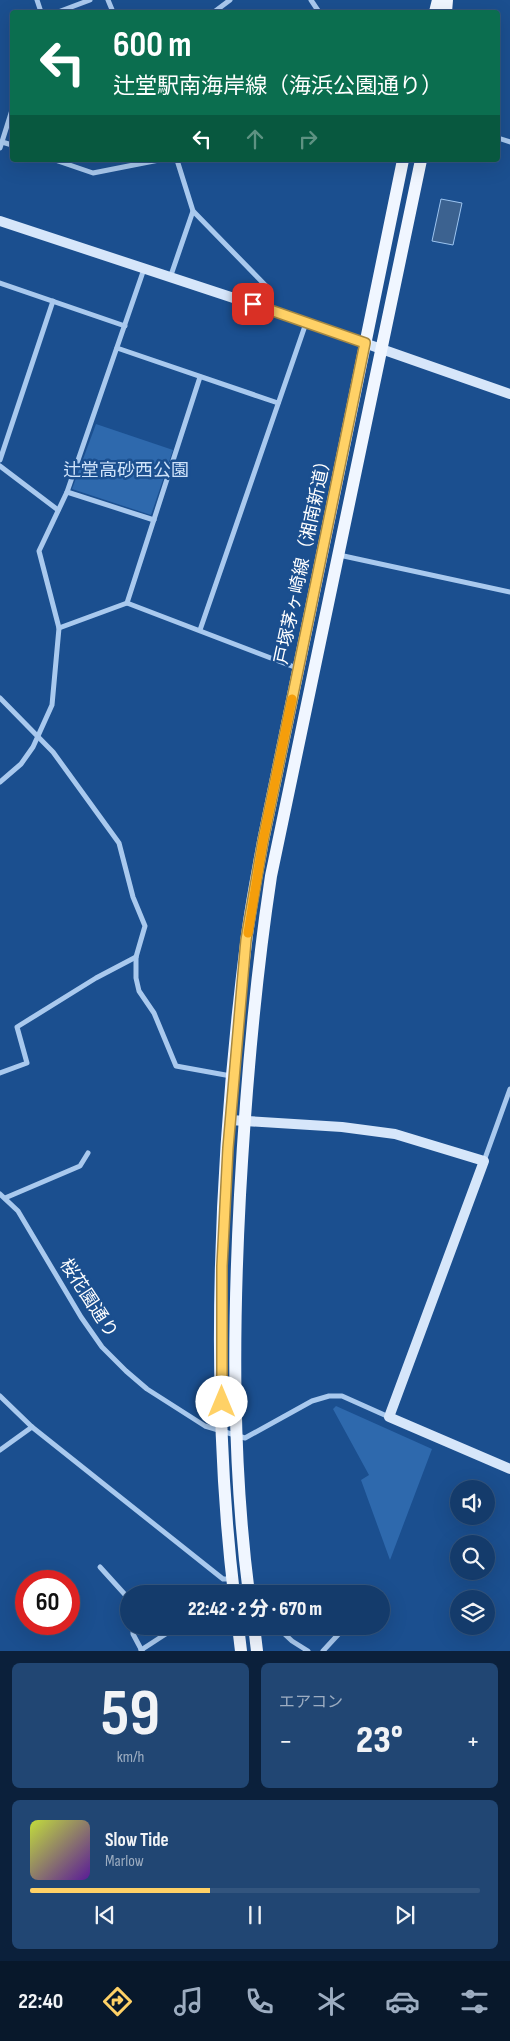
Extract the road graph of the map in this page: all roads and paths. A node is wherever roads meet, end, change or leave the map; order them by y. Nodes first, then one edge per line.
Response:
1 (90, 0) edge
2 (230, 0) edge
3 (63, 10) edge
4 (217, 10) edge
5 (10, 116) edge
6 (1, 145) edge
7 (61, 162) edge
8 (149, 162) edge
9 (178, 162) edge
10 (402, 162) edge
11 (421, 162) edge
12 (193, 211) junction
13 (0, 222) edge
14 (144, 269) junction
15 (170, 278) junction
16 (0, 283) edge
17 (53, 300) junction
18 (270, 310) junction
19 (306, 323) junction
20 (125, 326) junction
21 (365, 343) junction
22 (117, 348) junction
23 (380, 349) junction
24 (200, 376) junction
25 (510, 394) edge
26 (278, 403) junction
27 (0, 460) edge
28 (0, 466) edge
29 (67, 492) junction
30 (58, 510) junction
31 (154, 520) junction
32 (339, 555) junction
33 (510, 592) edge
34 (127, 604) junction
35 (59, 628) junction
36 (200, 630) junction
37 (298, 669) junction
38 (0, 698) edge
39 (38, 736) junction
40 (0, 782) edge
41 (136, 957) junction
42 (0, 1073) edge
43 (233, 1077) junction
44 (510, 1089) edge
45 (230, 1120) junction
46 (244, 1121) junction
47 (88, 1153) dead end
48 (484, 1161) junction
49 (0, 1194) edge
50 (5, 1198) junction
51 (0, 1396) edge
52 (390, 1417) junction
53 (32, 1427) junction
54 (222, 1431) junction
55 (237, 1434) junction
56 (0, 1450) edge
57 (510, 1469) edge
58 (100, 1567) dead end
59 (233, 1579) junction
60 (233, 1585) edge
61 (248, 1585) edge
62 (120, 1589) edge
63 (133, 1635) edge
64 (165, 1635) edge
65 (239, 1635) edge
66 (255, 1635) edge
67 (286, 1635) edge
68 (338, 1635) edge
69 (141, 1651) edge
70 (241, 1651) edge
71 (257, 1651) edge
72 (308, 1651) edge
73 (323, 1651) edge

1 - 3 street
2 - 4 street
5 - 6 street
7 - 8 street
9 - 12 street
10 - 21 main road, 戸塚茅ヶ崎線（湘南新道）
11 - 23 main road, 戸塚茅ヶ崎線（湘南新道）
12 - 15 street
12 - 18 street
13 - 14 street
14 - 15 street
14 - 20 street
15 - 18 street
16 - 17 street
17 - 20 street
17 - 27 street
18 - 19 street
19 - 21 street
19 - 26 street
20 - 22 street
21 - 23 street
21 - 37 main road, 戸塚茅ヶ崎線（湘南新道）
22 - 24 street
22 - 29 street
23 - 25 street
23 - 32 main road, 戸塚茅ヶ崎線（湘南新道）
24 - 26 street
24 - 31 street
26 - 36 street
28 - 30 street
29 - 30 street
29 - 31 street
30 - 35 street
31 - 34 street
32 - 33 street
32 - 46 main road, 戸塚茅ヶ崎線（湘南新道）
34 - 35 street
34 - 36 street
35 - 39 street
36 - 37 street
37 - 43 main road, 戸塚茅ヶ崎線（湘南新道）
38 - 39 street
39 - 40 street
39 - 41 street
41 - 42 street
41 - 43 street
43 - 45 main road, 戸塚茅ヶ崎線（湘南新道）
44 - 48 street
45 - 46 street
45 - 54 main road, 戸塚茅ヶ崎線（湘南新道）
46 - 48 street
46 - 55 main road, 戸塚茅ヶ崎線（湘南新道）
47 - 50 street
48 - 52 street
49 - 50 street, 桜花園通り
50 - 54 street, 桜花園通り
51 - 53 street
52 - 55 street
52 - 57 street
53 - 56 street
53 - 59 street
54 - 55 street, 桜花園通り
54 - 59 main road, 戸塚茅ヶ崎線（湘南新道）
55 - 61 main road, 戸塚茅ヶ崎線（湘南新道）
58 - 62 street
59 - 60 main road, 戸塚茅ヶ崎線（湘南新道）
63 - 69 street
64 - 69 street
65 - 70 main road
66 - 71 main road
67 - 72 street
68 - 73 street

